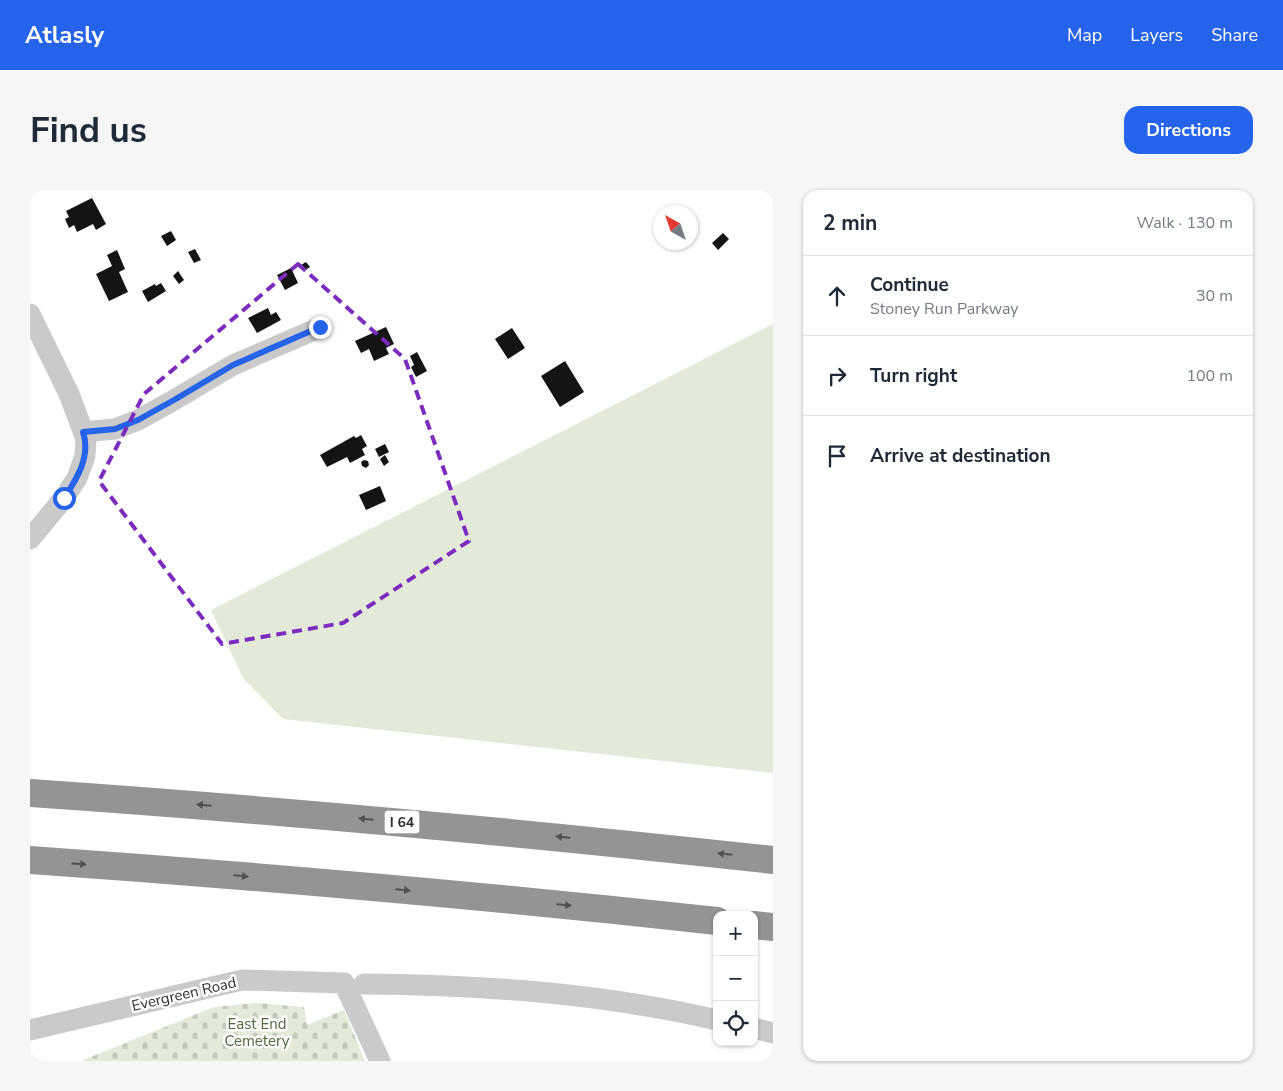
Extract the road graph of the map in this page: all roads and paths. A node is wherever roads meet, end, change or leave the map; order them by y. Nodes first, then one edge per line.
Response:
1 (30, 314) edge
2 (320, 327) dead end
3 (84, 435) junction
4 (30, 539) edge
5 (30, 793) edge
6 (30, 860) edge
7 (773, 860) edge
8 (713, 921) edge
9 (758, 926) edge
10 (773, 928) edge
11 (364, 984) dead end
12 (713, 1019) edge
13 (758, 1029) edge
14 (30, 1030) edge
15 (773, 1033) edge
16 (380, 1061) edge

1 - 3 street
2 - 3 street
3 - 4 street
7 -> 5 highway, I 64
6 -> 8 highway
9 - 10 highway
11 - 12 street
13 - 15 street
14 - 16 street, Evergreen Road

